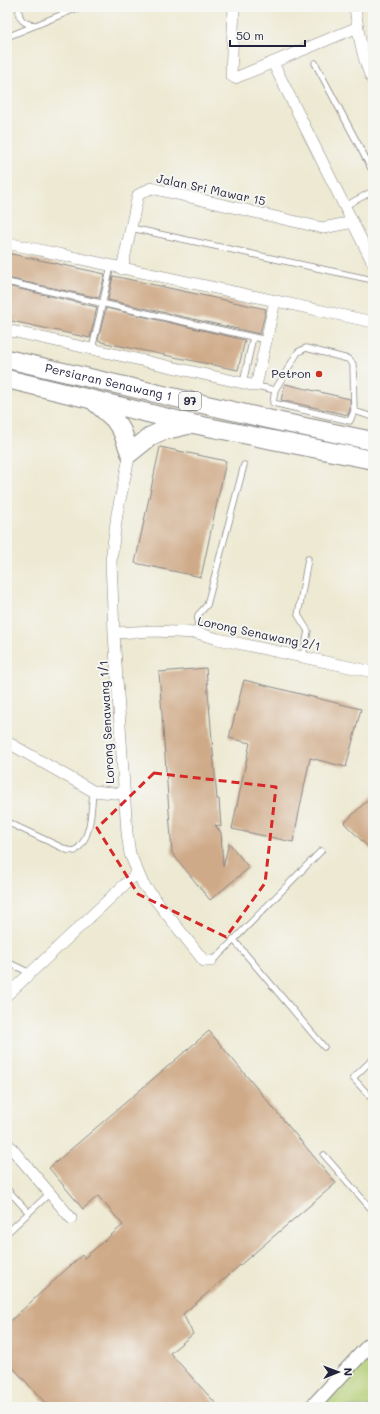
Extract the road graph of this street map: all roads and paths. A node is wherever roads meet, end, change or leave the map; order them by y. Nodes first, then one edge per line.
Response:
1 (18, 7) edge
2 (80, 7) edge
3 (234, 7) edge
4 (355, 7) edge
5 (37, 25) junction
6 (358, 27) junction
7 (7, 37) edge
8 (273, 63) junction
9 (315, 63) dead end
10 (373, 81) edge
11 (373, 172) edge
12 (373, 191) edge
13 (345, 206) junction
14 (353, 222) junction
15 (131, 228) junction
16 (7, 243) edge
17 (373, 263) edge
18 (111, 266) junction
19 (122, 269) junction
20 (373, 280) edge
21 (7, 282) edge
22 (275, 301) junction
23 (102, 303) junction
24 (373, 322) edge
25 (7, 330) edge
26 (253, 337) junction
27 (266, 340) junction
28 (92, 349) junction
29 (7, 359) edge
30 (7, 379) edge
31 (243, 383) junction
32 (256, 386) junction
33 (275, 390) junction
34 (93, 400) junction
35 (354, 411) junction
36 (283, 414) junction
37 (373, 417) edge
38 (193, 424) junction
39 (340, 427) junction
40 (373, 442) edge
41 (130, 453) junction
42 (373, 460) edge
43 (244, 465) dead end
44 (308, 559) dead end
45 (114, 632) junction
46 (197, 633) junction
47 (303, 656) junction
48 (373, 672) edge
49 (7, 742) edge
50 (93, 791) junction
51 (124, 794) junction
52 (7, 822) edge
53 (321, 851) dead end
54 (138, 872) junction
55 (233, 939) junction
56 (211, 961) joint
57 (7, 962) edge
58 (30, 973) junction
59 (7, 995) edge
60 (324, 1047) dead end
61 (373, 1059) edge
62 (373, 1100) edge
63 (7, 1142) edge
64 (324, 1155) dead end
65 (7, 1189) edge
66 (50, 1193) junction
67 (373, 1211) edge
68 (29, 1213) junction
69 (71, 1218) dead end
70 (7, 1233) edge
71 (373, 1341) edge
72 (312, 1407) edge

1 - 5 lane
2 - 5 lane
3 - 8 street
4 - 6 street
5 - 7 lane
6 - 8 street
6 - 10 street
8 - 13 street
9 - 11 lane
12 - 13 lane
13 - 14 street
14 - 15 street, Jalan Sri Mawar 15
14 - 17 street
15 - 19 street, Jalan Sri Mawar 15
15 - 20 lane
16 - 18 street
18 - 19 street
18 - 23 lane
19 - 22 street
21 - 23 lane
22 - 24 street
22 - 27 street
23 - 26 lane
23 - 28 lane
25 - 28 street
26 - 27 lane
26 - 31 lane
27 - 32 street
28 - 31 street
29 - 36 main road, Persiaran Senawang 1 / 97
30 - 34 main road, Persiaran Senawang 1 / 97
31 - 32 street
32 - 33 lane
33 - 35 lane
33 - 36 lane
34 - 38 main road, Persiaran Senawang 1 / 97
34 - 41 main road
35 - 37 lane
35 - 39 lane
36 - 39 main road, Persiaran Senawang 1 / 97
38 - 41 main road
38 - 42 main road, Persiaran Senawang 1 / 97
39 - 40 main road, Persiaran Senawang 1 / 97
41 - 45 street, Lorong Senawang 1/1
43 - 46 lane
44 - 47 lane
45 - 46 street, Lorong Senawang 2/1
45 - 51 street, Lorong Senawang 1/1
46 - 47 street, Lorong Senawang 2/1
47 - 48 street, Lorong Senawang 2/1
49 - 50 street
50 - 51 street
50 - 52 lane
51 - 54 street, Lorong Senawang 1/1
53 - 55 lane
54 - 56 street, Lorong Senawang 1/1
54 - 58 street
55 - 56 lane
55 - 60 lane
57 - 58 lane
58 - 59 street
61 - 62 lane
63 - 66 street
64 - 67 lane
65 - 68 lane
66 - 68 lane
66 - 69 street
68 - 70 lane
71 - 72 street

